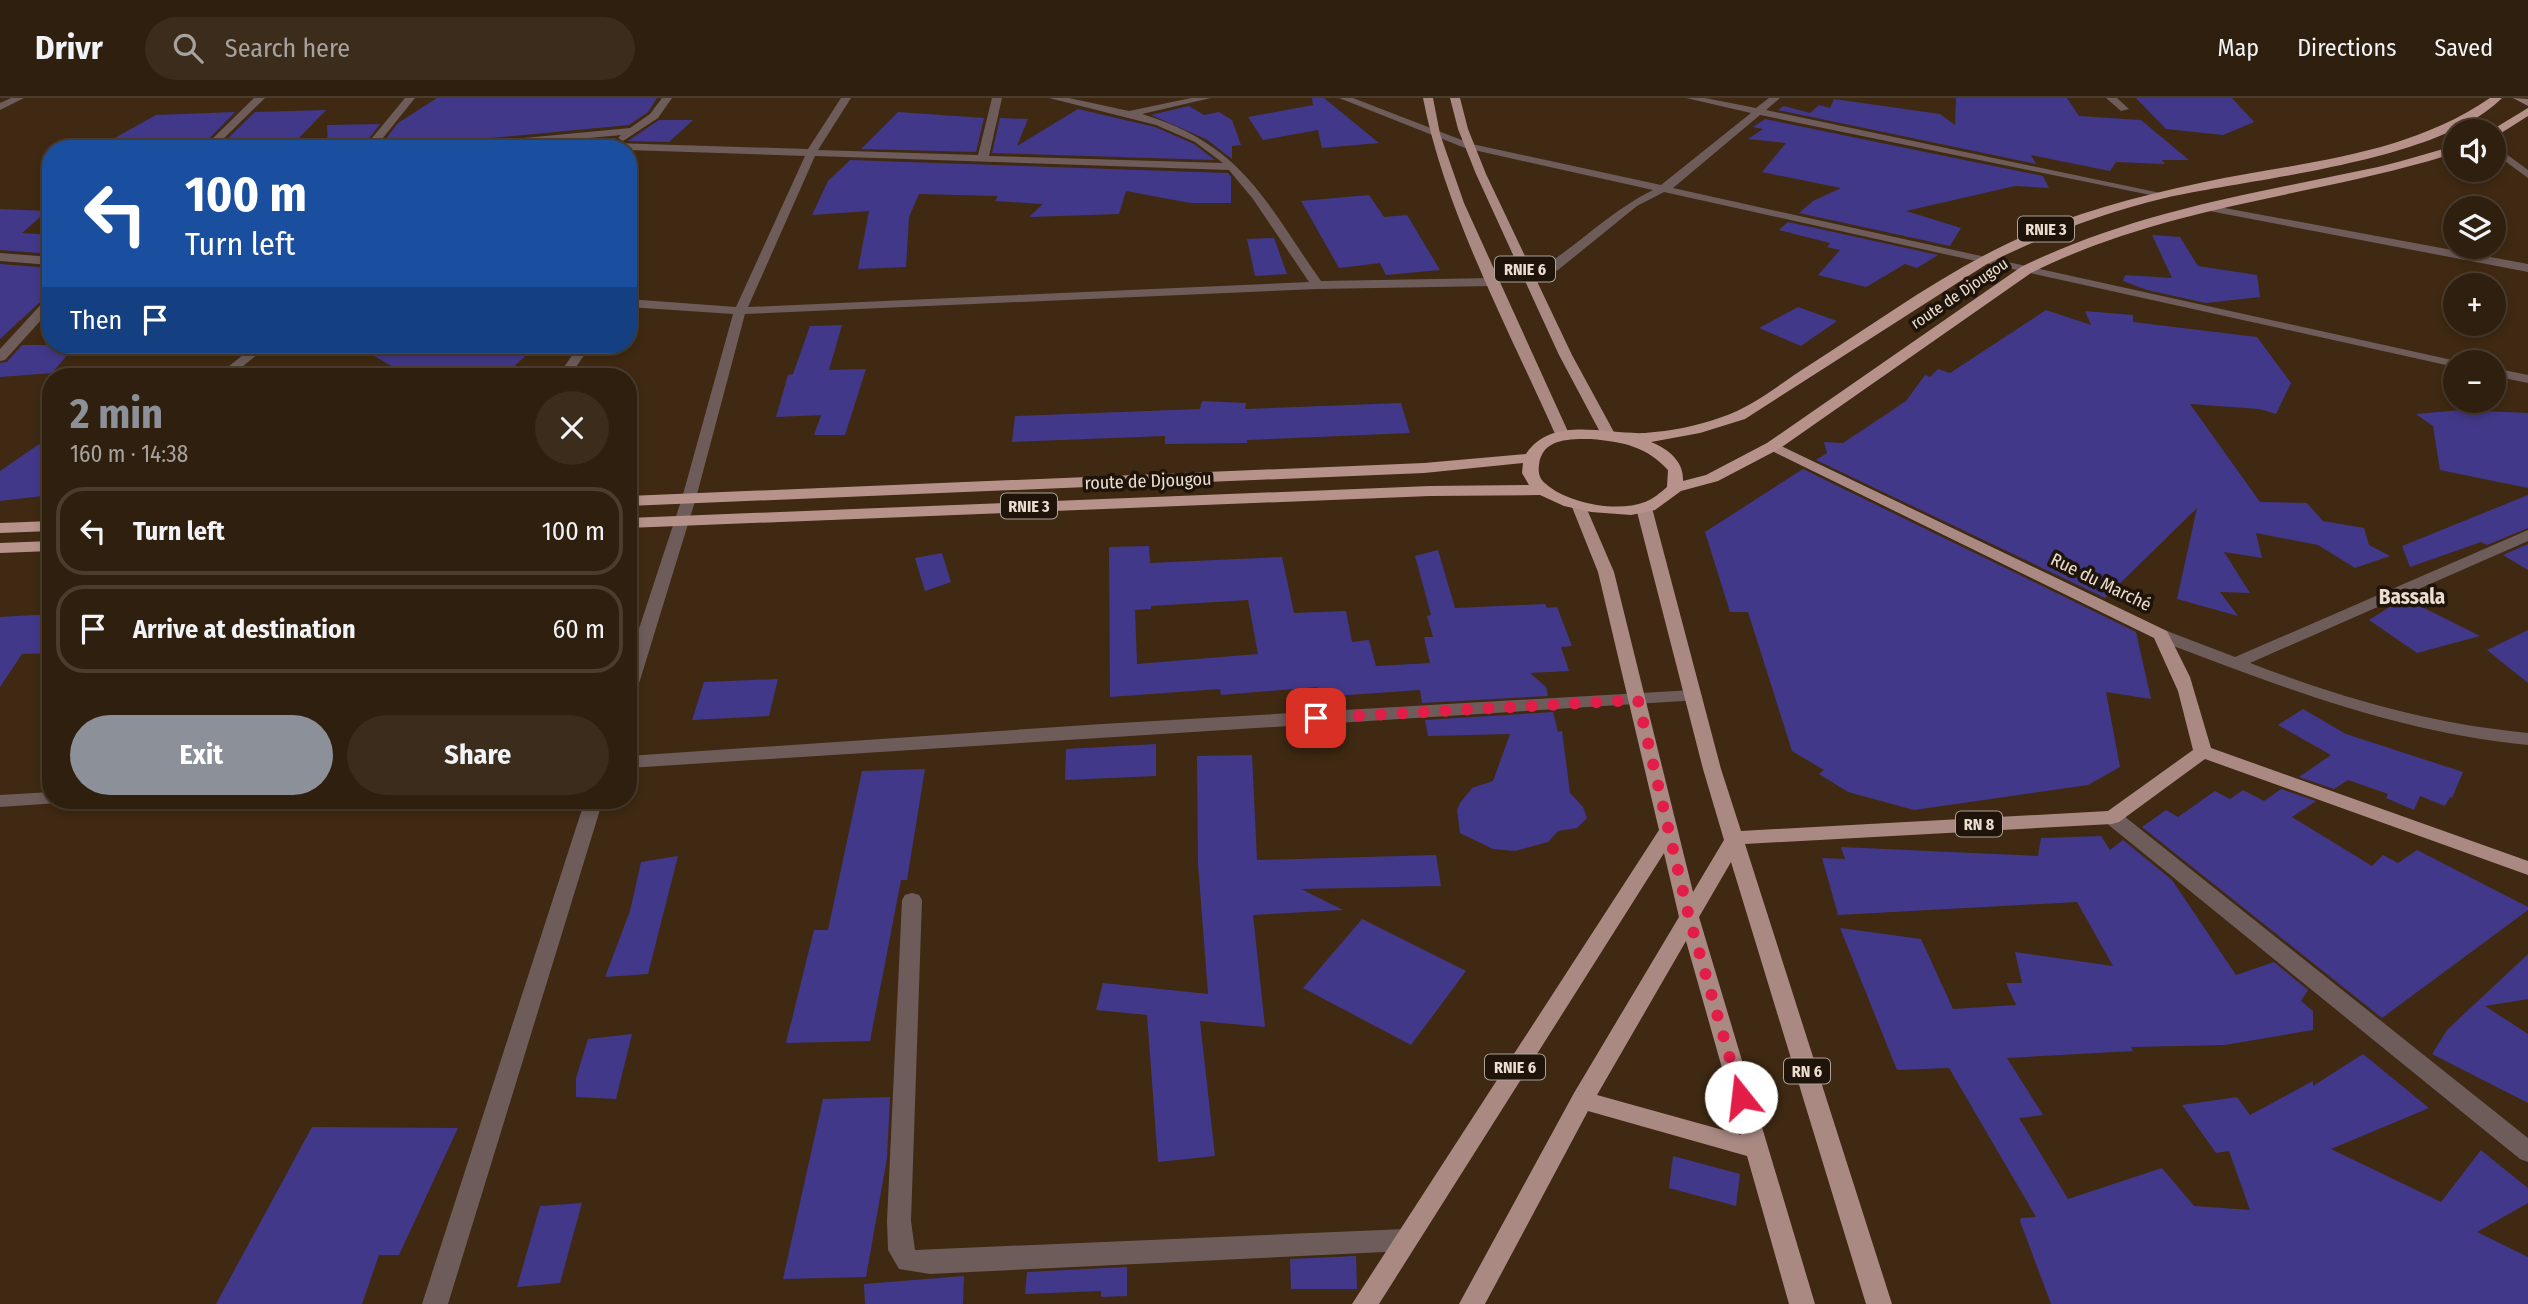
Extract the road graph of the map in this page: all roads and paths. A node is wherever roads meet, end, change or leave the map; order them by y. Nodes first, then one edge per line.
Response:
1 (19, 98) edge
2 (260, 98) edge
3 (411, 98) edge
4 (667, 98) edge
5 (846, 98) edge
6 (997, 98) edge
7 (1054, 98) edge
8 (1206, 98) edge
9 (1344, 98) edge
10 (1428, 98) edge
11 (1455, 98) edge
12 (1691, 98) edge
13 (1775, 98) edge
14 (2111, 98) edge
15 (2497, 98) edge
16 (2518, 98) edge
17 (2528, 103) edge
18 (0, 107) edge
19 (2124, 109) dead end
20 (2528, 111) edge
21 (1759, 112) junction
22 (1124, 114) junction
23 (2461, 119) edge
24 (2506, 125) edge
25 (2443, 128) edge
26 (631, 131) junction
27 (1434, 134) junction
28 (216, 140) edge
29 (376, 140) edge
30 (535, 140) edge
31 (620, 140) edge
32 (1469, 146) junction
33 (637, 147) edge
34 (811, 150) junction
35 (2443, 153) edge
36 (984, 157) junction
37 (2506, 158) edge
38 (1233, 167) junction
39 (2528, 175) edge
40 (1660, 189) junction
41 (2165, 195) junction
42 (2203, 207) junction
43 (0, 257) edge
44 (42, 260) edge
45 (1982, 261) junction
46 (2528, 268) edge
47 (2026, 270) junction
48 (1530, 280) junction
49 (1494, 282) junction
50 (1317, 285) junction
51 (637, 304) edge
52 (42, 311) edge
53 (740, 311) junction
54 (251, 354) edge
55 (0, 357) edge
56 (2443, 360) edge
57 (233, 368) edge
58 (2506, 374) edge
59 (2528, 379) edge
60 (1608, 434) junction
61 (1563, 436) junction
62 (1629, 438) junction
63 (1773, 446) junction
64 (1531, 458) junction
65 (1675, 488) junction
66 (1544, 490) junction
67 (689, 498) junction
68 (637, 501) edge
69 (1579, 507) junction
70 (1644, 508) junction
71 (681, 521) junction
72 (637, 523) edge
73 (42, 526) edge
74 (0, 528) edge
75 (2528, 536) edge
76 (42, 546) edge
77 (0, 548) edge
78 (2161, 635) junction
79 (637, 661) edge
80 (2236, 663) junction
81 (1693, 696) junction
82 (1638, 700) junction
83 (2528, 738) edge
84 (2203, 752) junction
85 (637, 761) edge
86 (42, 799) edge
87 (0, 801) edge
88 (591, 809) edge
89 (2112, 817) junction
90 (1668, 831) junction
91 (1735, 838) junction
92 (2528, 868) edge
93 (912, 900) dead end
94 (1689, 917) junction
95 (1582, 1100) junction
96 (1756, 1149) junction
97 (2528, 1152) edge
98 (1405, 1240) junction
99 (435, 1304) edge
100 (1365, 1304) edge
101 (1472, 1304) edge
102 (1802, 1304) edge
103 (1879, 1304) edge

1 - 18 street
2 - 28 street
3 - 29 street
4 - 26 street
5 - 34 street
6 - 36 street
7 - 22 street
8 - 22 street
9 - 27 street
10 - 27 main road, RNIE 6
11 - 32 main road, RNIE 6
12 - 21 street
13 - 21 street
14 - 19 street
15 - 23 highway, RNIE 3
16 - 17 main road
20 - 24 highway
21 - 40 street
21 - 41 street
22 - 38 street
25 - 41 highway, RNIE 3
26 - 30 street
26 - 31 street
27 - 32 street
27 - 49 main road, RNIE 6
32 - 40 street
32 - 48 main road, RNIE 6
33 - 34 street
34 - 36 street
34 - 53 street
35 - 42 highway, route de Djougou / RNIE 3
36 - 38 street
37 - 39 street
38 - 50 street
40 - 45 street
40 - 48 street
41 - 45 highway, RNIE 3
42 - 46 street
42 - 47 highway, route de Djougou / RNIE 3
43 - 44 street
45 - 47 street
45 - 62 highway, RNIE 3
47 - 56 street
47 - 63 highway, route de Djougou / RNIE 3
48 - 60 main road, RNIE 6
49 - 50 street
49 - 61 main road, RNIE 6
50 - 53 street
51 - 53 street
52 - 55 street
53 - 67 street
54 - 57 street
58 - 59 street
60 - 61 highway, RNIE 3
60 - 62 highway, RNIE 3
61 - 64 highway, RNIE 3
62 - 65 highway, RNIE 3
63 - 65 highway, route de Djougou / RNIE 3
63 - 78 main road, Rue du Marché
64 - 66 highway
64 - 67 highway, route de Djougou / RNIE 3
65 - 70 highway, RNIE 3
66 - 69 highway, RNIE 3
66 - 71 highway, route de Djougou / RNIE 3
67 - 68 highway, route de Djougou / RNIE 3
67 - 71 street
69 - 70 highway, RNIE 3
69 - 82 main road
70 - 81 main road
71 - 72 highway, route de Djougou / RNIE 3
71 - 79 street
73 - 74 highway
75 - 80 street
76 - 77 highway
78 - 80 street
78 - 84 main road, Rue du Marché
80 - 83 street
81 - 82 street
81 - 91 main road
82 - 85 street
82 - 90 main road
84 - 89 main road
84 - 92 main road
86 - 87 street
88 - 99 street
89 - 91 main road, RN 8
89 - 97 street
90 - 94 main road
90 - 98 main road, RNIE 6
91 - 94 main road
91 - 103 main road, RN 6
93 - 98 street
94 - 95 main road
94 - 96 main road
95 - 96 main road
95 - 101 main road
96 - 102 main road
98 - 100 main road, RNIE 6

